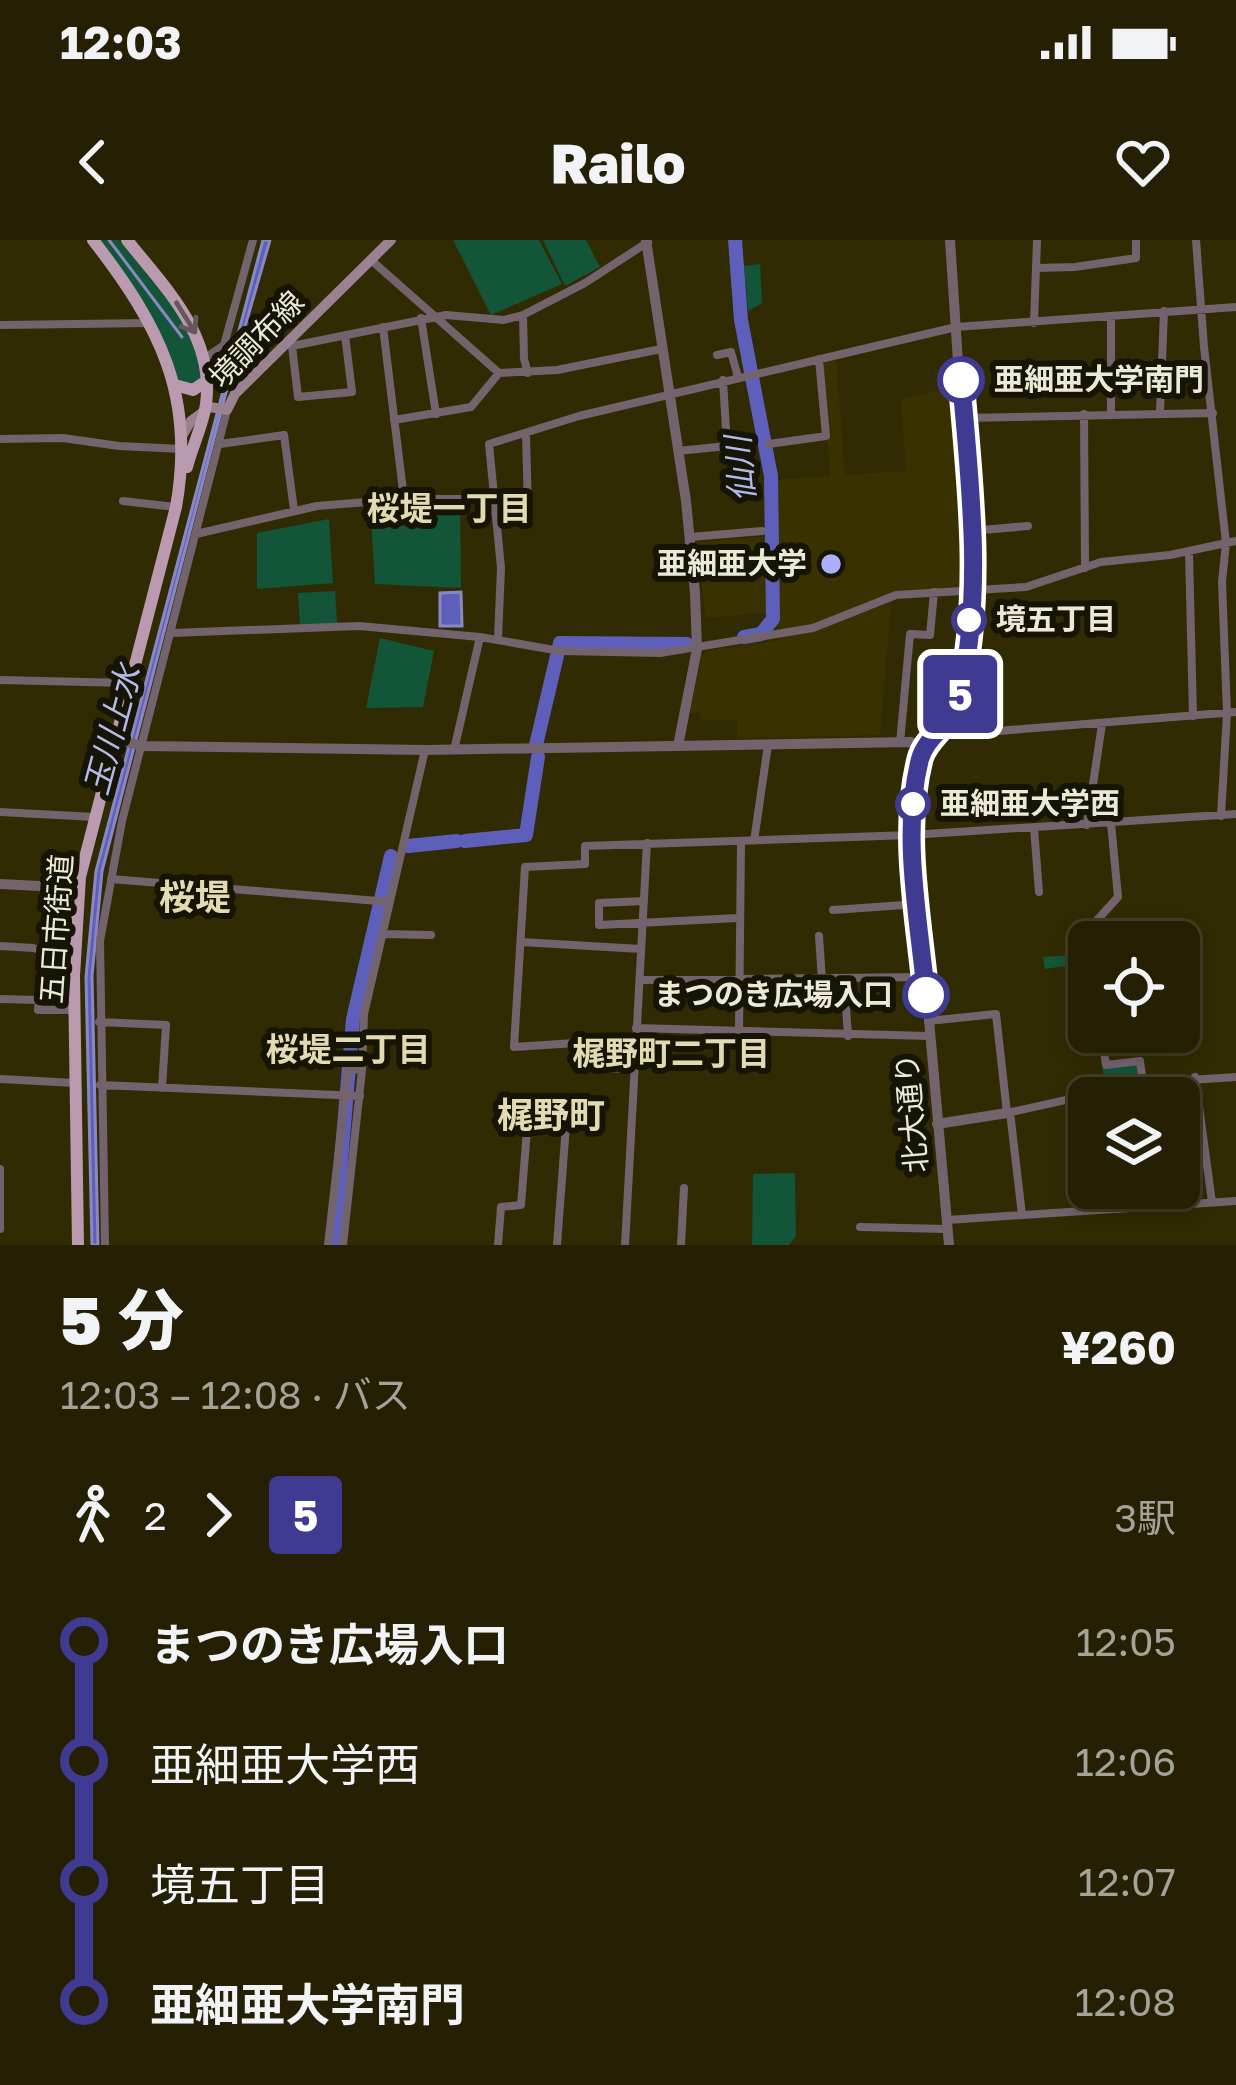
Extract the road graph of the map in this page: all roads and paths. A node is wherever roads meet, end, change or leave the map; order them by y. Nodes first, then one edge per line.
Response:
1 (93, 240) edge
2 (128, 240) edge
3 (253, 240) edge
4 (950, 240) edge
5 (1037, 240) edge
6 (1136, 240) edge
7 (1196, 240) edge
8 (386, 242) edge
9 (648, 242) edge
10 (370, 260) junction
11 (1036, 268) junction
12 (1201, 307) junction
13 (1236, 307) edge
14 (1164, 311) junction
15 (435, 314) junction
16 (523, 315) junction
17 (1111, 316) junction
18 (421, 319) junction
19 (152, 323) junction
20 (1034, 323) junction
21 (0, 325) edge
22 (383, 326) junction
23 (956, 327) junction
24 (345, 335) junction
25 (288, 345) junction
26 (661, 349) junction
27 (717, 356) dead end
28 (205, 358) junction
29 (820, 359) junction
30 (500, 373) junction
31 (528, 373) junction
32 (738, 377) junction
33 (208, 380) junction
34 (723, 380) junction
35 (175, 385) junction
36 (668, 394) junction
37 (178, 405) junction
38 (208, 409) junction
39 (226, 410) junction
40 (1112, 412) junction
41 (1160, 412) junction
42 (1213, 413) junction
43 (436, 414) junction
44 (1084, 414) junction
45 (964, 418) junction
46 (394, 420) junction
47 (526, 434) junction
48 (0, 439) edge
49 (182, 444) junction
50 (220, 444) junction
51 (770, 444) dead end
52 (678, 452) junction
53 (180, 485) junction
54 (404, 499) junction
55 (493, 499) junction
56 (123, 501) dead end
57 (176, 507) junction
58 (294, 510) junction
59 (495, 513) junction
60 (1028, 526) dead end
61 (971, 531) junction
62 (762, 532) dead end
63 (196, 534) junction
64 (690, 537) junction
65 (1231, 542) edge
66 (1190, 552) junction
67 (1084, 568) junction
68 (973, 591) junction
69 (934, 592) junction
70 (171, 632) junction
71 (480, 637) junction
72 (498, 639) junction
73 (697, 649) junction
74 (0, 680) edge
75 (1231, 680) edge
76 (128, 682) junction
77 (1231, 713) edge
78 (1193, 716) junction
79 (946, 724) junction
80 (1102, 724) junction
81 (118, 740) junction
82 (899, 743) junction
83 (768, 745) junction
84 (140, 746) junction
85 (678, 746) junction
86 (925, 748) junction
87 (424, 750) junction
88 (454, 750) junction
89 (0, 812) edge
90 (1236, 814) edge
91 (1221, 816) junction
92 (94, 817) junction
93 (1111, 823) junction
94 (1087, 825) junction
95 (1034, 828) junction
96 (911, 835) junction
97 (754, 841) junction
98 (741, 842) junction
99 (647, 844) junction
100 (111, 879) junction
101 (0, 884) edge
102 (79, 888) junction
103 (1039, 892) dead end
104 (382, 901) junction
105 (644, 902) junction
106 (918, 904) junction
107 (832, 910) dead end
108 (738, 918) junction
109 (1096, 921) edge
110 (643, 923) junction
111 (383, 934) junction
112 (431, 935) dead end
113 (819, 936) dead end
114 (521, 942) junction
115 (0, 946) edge
116 (641, 949) junction
117 (74, 960) junction
118 (924, 977) junction
119 (844, 979) junction
120 (640, 980) junction
121 (738, 980) junction
122 (823, 980) junction
123 (0, 999) edge
124 (74, 1010) junction
125 (99, 1022) junction
126 (928, 1022) junction
127 (739, 1033) junction
128 (636, 1034) junction
129 (848, 1036) junction
130 (929, 1036) junction
131 (1104, 1053) edge
132 (601, 1068) dead end
133 (362, 1070) junction
134 (634, 1070) junction
135 (1142, 1077) edge
136 (1200, 1077) edge
137 (1236, 1077) edge
138 (0, 1079) edge
139 (75, 1083) junction
140 (100, 1085) junction
141 (162, 1088) junction
142 (344, 1095) junction
143 (360, 1096) junction
144 (1068, 1102) edge
145 (1009, 1113) junction
146 (1200, 1116) edge
147 (938, 1124) junction
148 (0, 1169) edge
149 (684, 1188) dead end
150 (1236, 1201) edge
151 (1211, 1202) junction
152 (1200, 1203) edge
153 (1119, 1209) edge
154 (1022, 1215) junction
155 (947, 1224) junction
156 (860, 1227) dead end
157 (0, 1229) edge
158 (78, 1245) edge
159 (105, 1245) edge
160 (328, 1245) edge
161 (343, 1245) edge
162 (498, 1245) edge
163 (556, 1245) edge
164 (625, 1245) edge
165 (681, 1245) edge
166 (949, 1245) edge

1 - 19 main road, 五日市街道
2 -> 28 main road, 五日市街道
3 - 28 street
4 - 23 street
5 - 11 street
6 - 11 street
7 - 12 street
8 - 10 main road, 境調布線
9 - 16 street
9 - 26 street
10 - 15 street
10 - 25 main road, 境調布線
11 - 20 street
12 - 13 street
12 - 14 street
12 - 42 street
14 - 17 street
14 - 41 street
15 - 16 street
15 - 18 street
15 - 30 street
16 - 31 street
17 - 20 street
17 - 40 street
18 - 22 street
18 - 43 street
19 - 21 street
19 - 35 main road, 五日市街道
20 - 23 street
22 - 24 street
22 - 46 street
23 - 29 street
23 - 45 street
24 - 25 street
24 - 25 street
25 - 39 main road, 境調布線
26 - 31 street
26 - 36 street
27 - 32 street
28 - 33 main road, 五日市街道
29 - 32 street
29 - 51 street
30 - 31 street
30 - 43 street
32 - 34 street
33 - 35 main road
33 - 38 main road, 五日市街道
34 - 36 street
34 - 52 street
35 - 37 main road, 五日市街道
36 - 47 street
36 - 52 street
37 - 38 main road, 境調布線
37 - 49 main road, 五日市街道
38 - 39 main road, 境調布線
38 - 49 main road
38 - 53 main road, 五日市街道
39 - 50 street
40 - 41 street
40 - 44 street
41 - 42 street
42 - 65 street
43 - 46 street
44 - 45 street
44 - 67 street
45 - 61 street
46 - 54 street
47 - 55 street
47 - 59 street
48 - 49 street
49 - 53 main road, 五日市街道
50 - 58 street
50 - 63 street
52 - 64 street
53 - 57 main road, 五日市街道
54 - 55 street
54 - 58 street
55 - 59 street
56 - 57 street
57 - 76 main road, 五日市街道
58 - 63 street
59 - 72 street
60 - 61 street
61 - 68 street
62 - 64 street
63 - 70 street
64 - 73 street
65 - 66 street
65 - 75 street
66 - 67 street
66 - 78 street
67 - 68 street
68 - 69 street
68 - 79 street
69 - 73 street
69 - 82 street
70 - 71 street
70 - 84 street
71 - 72 street
71 - 88 street
72 - 73 street
73 - 85 street
74 - 76 street
75 - 77 street
76 - 81 main road, 五日市街道
77 - 78 street
77 - 91 street
78 - 80 street
79 - 80 street
79 - 86 street
80 - 94 street
81 - 84 street
81 - 92 main road, 五日市街道
82 - 83 street
82 - 86 street
83 - 85 street
83 - 97 street
84 - 87 street
84 - 100 street
85 - 88 street
86 - 96 street, 北大通り
87 - 88 street
87 - 104 street
89 - 92 street
90 - 91 street
91 - 93 street
92 - 102 main road, 五日市街道
93 - 94 street
93 - 109 street
94 - 95 street
95 - 96 street
95 - 103 street
96 - 97 street
96 - 106 street, 北大通り
97 - 98 street
98 - 99 street
98 - 108 street
99 - 105 street
99 - 114 street
100 - 104 street
100 - 125 street
101 - 102 street
102 - 117 main road, 五日市街道
104 - 111 street
105 - 110 street
105 - 110 street
106 - 107 street
106 - 118 street, 北大通り
108 - 110 street
108 - 121 street
110 - 116 street
111 - 112 street
111 - 133 street
113 - 122 street
114 - 116 street
114 - 128 street
115 - 117 street
116 - 120 street
117 - 124 main road, 五日市街道
118 - 119 street
118 - 126 street, 北大通り
119 - 122 street
119 - 129 street
120 - 121 street
120 - 128 street
121 - 122 street
121 - 127 street
123 - 124 street
124 - 139 main road, 五日市街道
125 - 140 street
125 - 141 street
126 - 130 street, 北大通り
126 - 145 street
127 - 128 street
127 - 129 street
128 - 134 street
129 - 130 street
130 - 147 street, 北大通り
131 - 135 street
132 - 134 street
133 - 142 street
133 - 143 street
134 - 164 street
136 - 137 street
138 - 139 street
139 - 158 main road, 五日市街道
140 - 141 street
140 - 159 street
141 - 142 street
142 - 143 street
142 - 160 street
143 - 161 street
144 - 145 street
145 - 147 street
145 - 154 street
146 - 151 street
147 - 155 street, 北大通り
148 - 157 street
149 - 165 street
150 - 151 street
151 - 152 street
153 - 154 street
154 - 155 street
155 - 156 street
155 - 166 street, 北大通り
162 - 163 street

